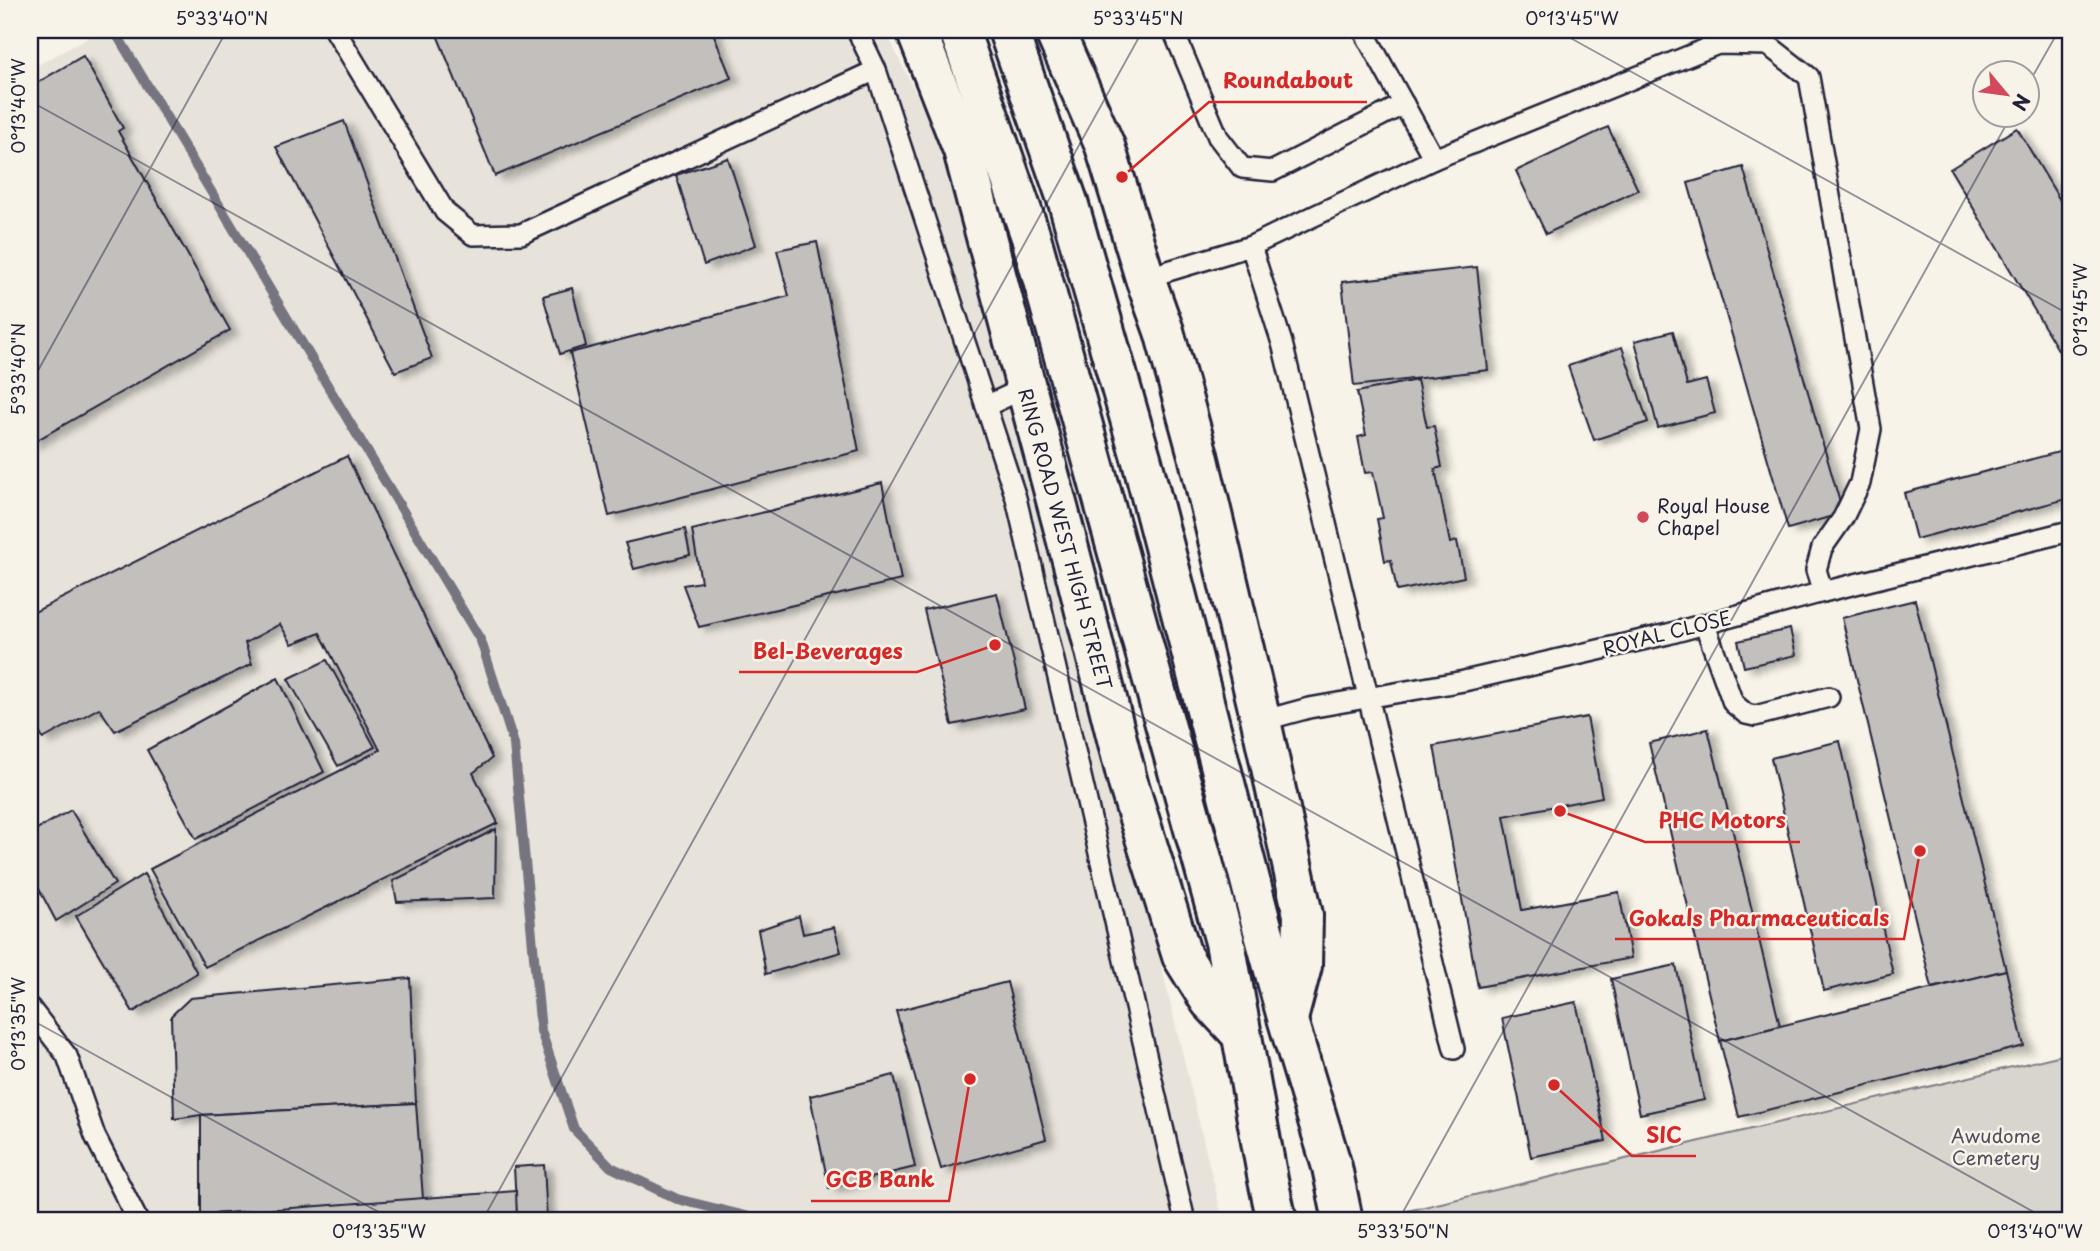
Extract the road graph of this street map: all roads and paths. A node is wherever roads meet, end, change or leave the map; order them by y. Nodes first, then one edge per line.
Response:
1 (335, 30) edge
2 (857, 30) edge
3 (916, 30) edge
4 (960, 30) edge
5 (1008, 30) edge
6 (1054, 30) edge
7 (1173, 30) edge
8 (1363, 30) edge
9 (876, 70) junction
10 (1404, 104) junction
11 (1434, 159) junction
12 (1251, 246) junction
13 (1145, 278) junction
14 (1025, 388) junction
15 (986, 407) junction
16 (2070, 531) edge
17 (1823, 592) junction
18 (1705, 625) junction
19 (1368, 697) junction
20 (1829, 697) dead end
21 (1261, 721) junction
22 (30, 1008) edge
23 (1288, 1021) junction
24 (1241, 1034) junction
25 (1454, 1049) dead end
26 (138, 1221) edge
27 (1185, 1221) edge
28 (1277, 1221) edge
29 (1343, 1221) edge

1 - 9 lane
2 - 9 lane
3 - 14 main road, RING ROAD WEST HIGH STREET
4 - 24 main road
5 - 23 main road
6 - 13 main road
7 - 10 lane
8 - 10 lane
9 - 15 lane
10 - 11 lane
11 - 12 lane
11 - 17 lane
12 - 13 lane
12 - 19 lane
13 - 21 main road
14 - 15 lane
14 - 24 main road, RING ROAD WEST HIGH STREET
15 - 27 lane
16 - 17 lane, ROYAL CLOSE
17 - 18 lane, ROYAL CLOSE
18 - 19 lane, ROYAL CLOSE
18 - 20 lane
19 - 21 lane, ROYAL CLOSE
19 - 25 lane
21 - 23 main road
22 - 26 lane
23 - 29 main road
24 - 28 main road

